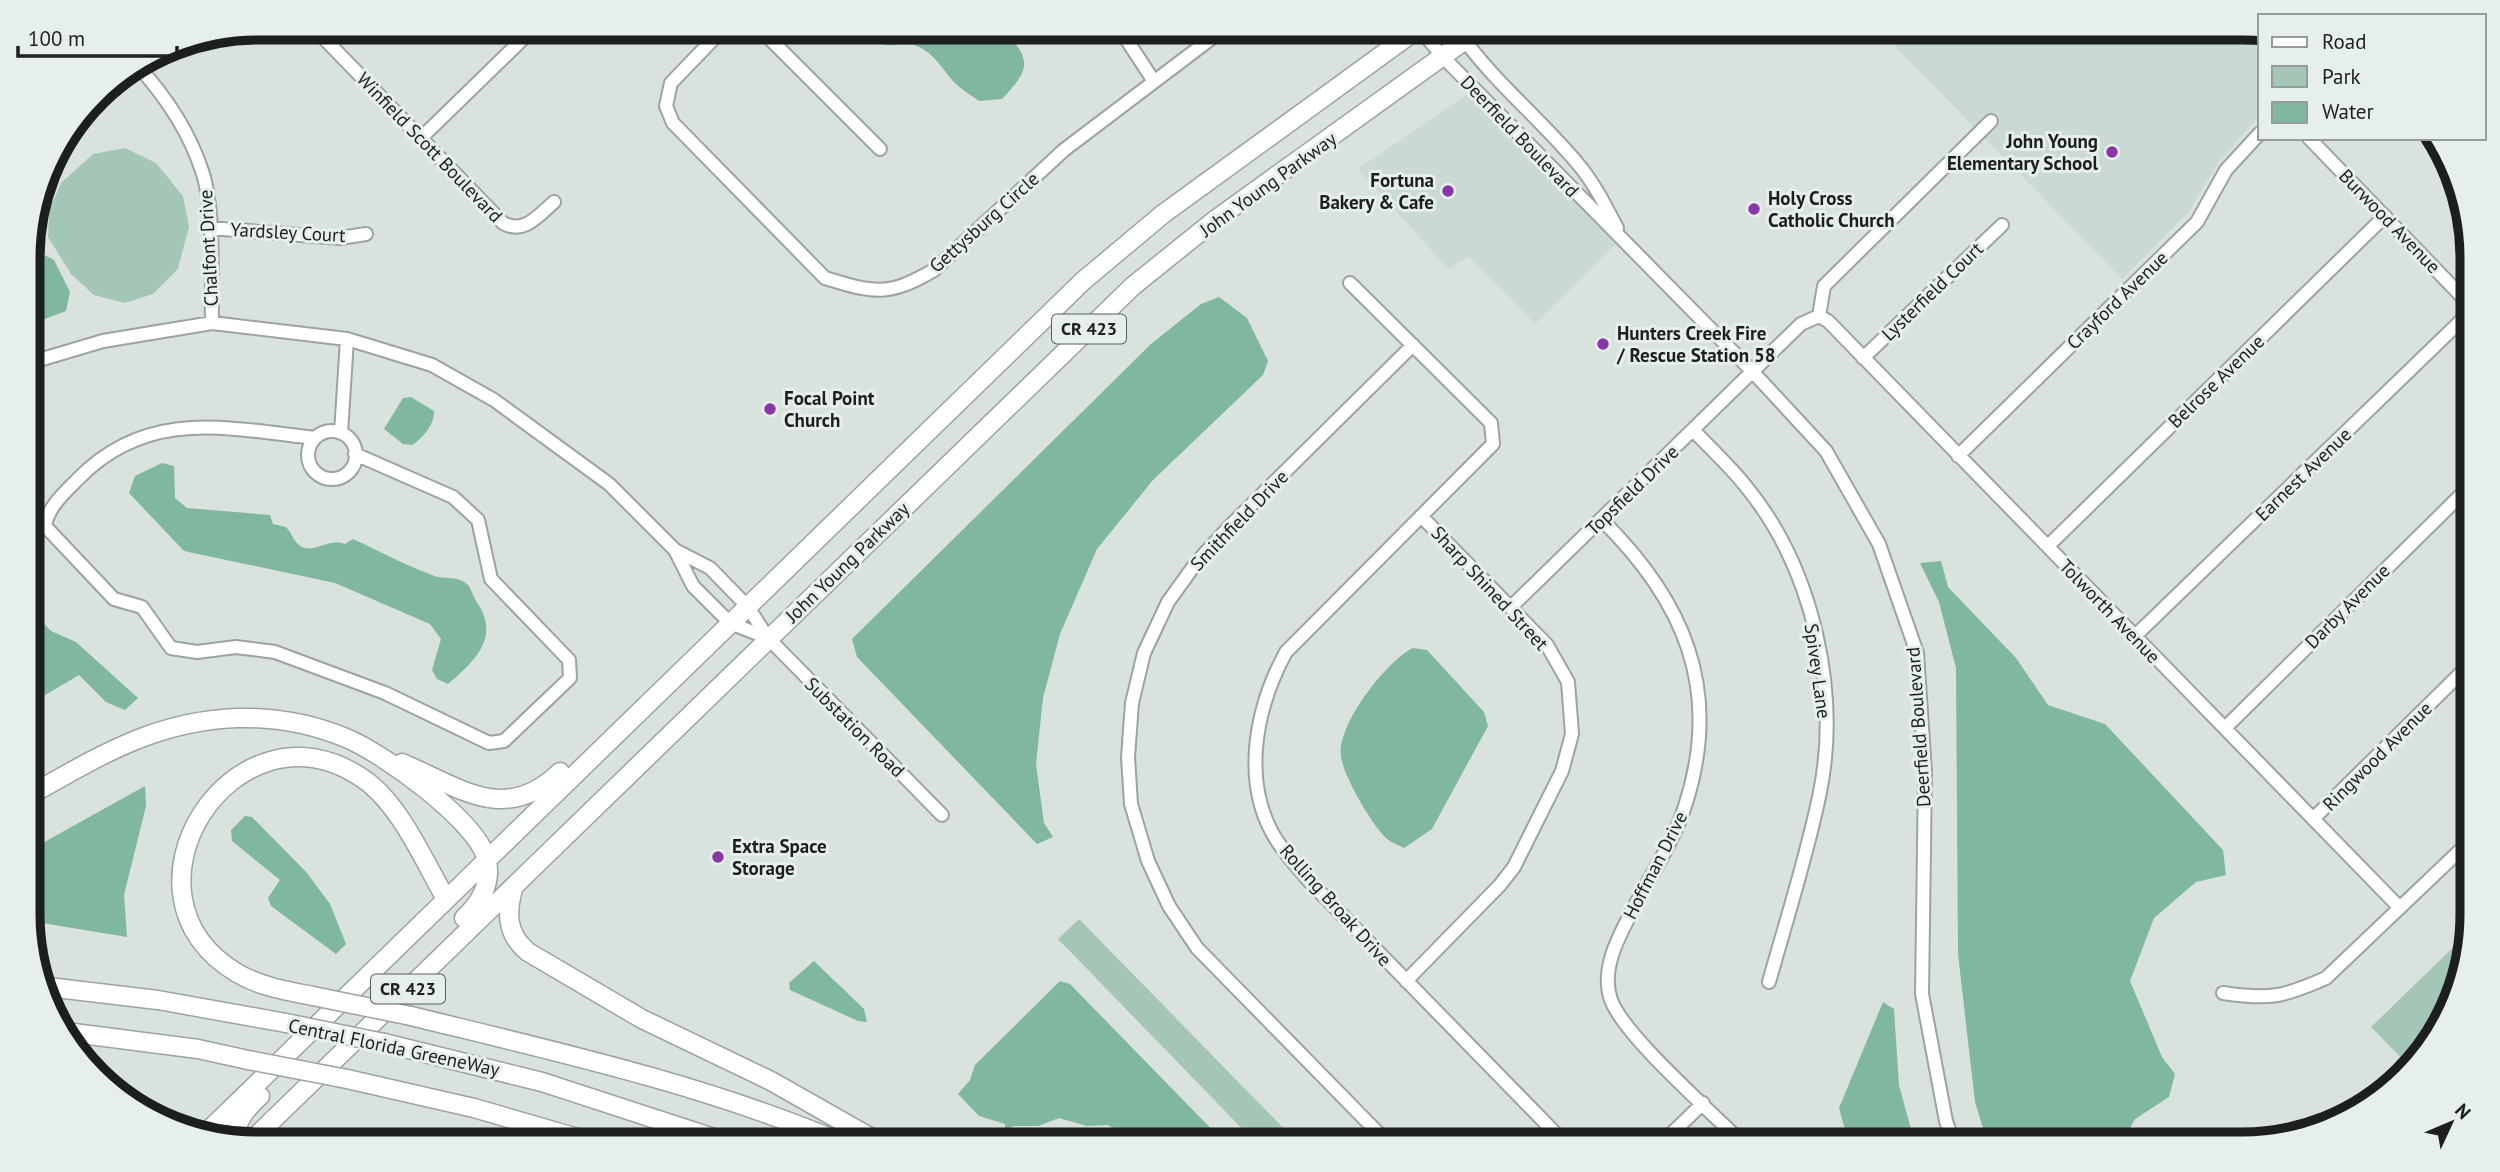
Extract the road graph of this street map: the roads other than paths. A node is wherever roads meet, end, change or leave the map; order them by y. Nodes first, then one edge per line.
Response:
1 (326, 40) edge
2 (712, 40) edge
3 (770, 40) edge
4 (1127, 40) edge
5 (1208, 40) edge
6 (1402, 40) edge
7 (1429, 40) edge
8 (1456, 40) edge
9 (1465, 40) edge
10 (519, 42) edge
11 (1443, 57) junction
12 (144, 72) edge
13 (1153, 80) junction
14 (1991, 121) dead end
15 (2258, 135) edge
16 (421, 138) junction
17 (2311, 140) edge
18 (880, 149) dead end
19 (554, 202) dead end
20 (2385, 216) junction
21 (2002, 225) dead end
22 (209, 228) junction
23 (366, 234) dead end
24 (1624, 240) junction
25 (1350, 283) dead end
26 (2460, 295) edge
27 (1819, 316) junction
28 (2460, 322) edge
29 (212, 323) junction
30 (347, 339) junction
31 (1413, 345) junction
32 (1863, 358) junction
33 (41, 359) edge
34 (1752, 371) junction
35 (1693, 431) junction
36 (341, 433) junction
37 (315, 438) junction
38 (355, 454) junction
39 (1958, 456) junction
40 (2460, 496) edge
41 (1422, 516) junction
42 (1602, 520) junction
43 (2048, 546) junction
44 (675, 550) junction
45 (747, 607) junction
46 (1511, 607) junction
47 (730, 623) junction
48 (2136, 636) junction
49 (768, 638) junction
50 (688, 664) junction
51 (2460, 674) edge
52 (2225, 728) junction
53 (378, 753) junction
54 (40, 789) edge
55 (942, 815) dead end
56 (2313, 819) junction
57 (2460, 850) edge
58 (487, 859) junction
59 (514, 886) junction
60 (446, 900) junction
61 (2400, 908) junction
62 (396, 948) junction
63 (1406, 981) junction
64 (1769, 982) dead end
65 (54, 988) edge
66 (2223, 993) dead end
67 (76, 1033) edge
68 (293, 1100) junction
69 (1703, 1103) junction
70 (212, 1127) edge
71 (236, 1130) edge
72 (1377, 1131) edge
73 (1554, 1131) edge
74 (1674, 1131) edge
75 (1731, 1131) edge
76 (1950, 1131) edge
77 (260, 1132) edge
78 (556, 1132) edge
79 (695, 1132) edge
80 (815, 1132) edge
81 (860, 1132) edge

1 - 16 street, Winfield Scott Boulevard
2 - 13 street, Gettysburg Circle
3 - 18 street
4 - 13 street
5 - 13 street, Gettysburg Circle
6 - 45 highway, John Young Parkway / CR 423
7 - 11 street, Deerfield Boulevard
8 - 11 highway, John Young Parkway / CR 423
9 - 24 street, Deerfield Boulevard
10 - 16 street
11 - 24 street, Deerfield Boulevard
11 - 49 highway, John Young Parkway / CR 423
12 - 22 street, Chalfont Drive
14 - 27 street
15 - 39 street, Crayford Avenue
16 - 19 street, Winfield Scott Boulevard
17 - 20 street, Burwood Avenue
20 - 26 street, Burwood Avenue
20 - 43 street, Belrose Avenue
21 - 32 street, Lysterfield Court
22 - 23 street, Yardsley Court
22 - 29 street, Chalfont Drive
24 - 34 street, Deerfield Boulevard
25 - 31 street
27 - 32 street, Tolworth Avenue
27 - 34 street, Topsfield Drive
28 - 48 street, Earnest Avenue
29 - 30 street
29 - 33 street
30 - 36 street
30 - 44 street
31 - 41 street, Rolling Broak Drive
31 - 72 street, Smithfield Drive
32 - 39 street, Tolworth Avenue
34 - 35 street, Topsfield Drive
34 - 76 street, Deerfield Boulevard
35 - 42 street, Topsfield Drive
35 - 64 street, Spivey Lane
36 - 37 street
36 - 38 street
37 - 38 street
37 - 38 street
39 - 43 street, Tolworth Avenue
40 - 52 street, Darby Avenue
41 - 46 street, Sharp Shined Street
41 - 63 street, Rolling Broak Drive
42 - 46 street, Topsfield Drive
42 - 69 street, Hoffman Drive
43 - 48 street, Tolworth Avenue
44 - 45 street
44 - 47 street
45 - 47 highway, John Young Parkway / CR 423
45 - 49 street
46 - 63 street, Sharp Shined Street
47 - 49 street
47 - 50 highway, John Young Parkway / CR 423
48 - 52 street, Tolworth Avenue
49 - 55 street, Substation Road
49 - 59 highway, John Young Parkway / CR 423
50 - 53 highway
50 - 58 highway, John Young Parkway / CR 423
51 - 56 street, Ringwood Avenue
52 - 56 street, Tolworth Avenue
53 - 54 highway
53 - 58 highway
56 - 61 street, Tolworth Avenue
57 - 61 street
58 - 60 highway, John Young Parkway / CR 423
58 - 68 highway
59 - 68 highway, John Young Parkway / CR 423
59 - 81 highway
60 - 62 highway, John Young Parkway / CR 423
60 - 80 highway, bridge
61 - 66 street
62 - 70 highway, John Young Parkway / CR 423
62 - 71 highway
63 - 73 street, Rolling Broak Drive
65 - 79 highway, Central Florida GreeneWay, bridge
67 - 78 highway, bridge
68 - 77 highway, John Young Parkway / CR 423
69 - 74 street
69 - 75 street, Hoffman Drive

